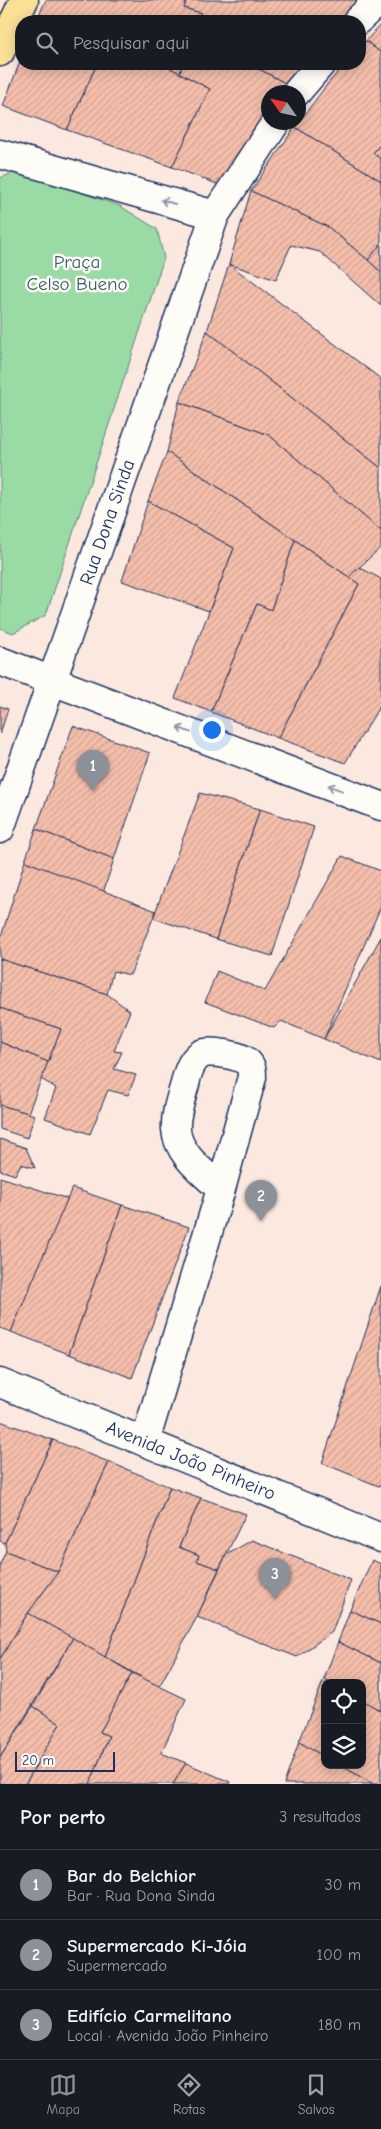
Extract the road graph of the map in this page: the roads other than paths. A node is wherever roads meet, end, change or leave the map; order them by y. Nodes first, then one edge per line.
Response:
1 (24, 0) edge
2 (379, 0) edge
3 (17, 15) edge
4 (363, 15) edge
5 (15, 20) edge
6 (0, 52) edge
7 (316, 70) edge
8 (302, 85) edge
9 (271, 130) edge
10 (0, 154) edge
11 (215, 215) junction
12 (0, 661) edge
13 (52, 680) junction
14 (381, 806) edge
15 (0, 829) edge
16 (222, 1189) dead end
17 (0, 1383) edge
18 (145, 1442) junction
19 (381, 1538) edge

1 - 3 main road
2 - 4 street
5 - 6 main road
7 - 8 street
9 - 11 street, Rua Dona Sinda
11 -> 10 street
11 - 13 street, Rua Dona Sinda
12 - 13 street
14 -> 13 street
13 - 15 street, Rua Dona Sinda
16 - 18 street
17 - 18 street, Avenida João Pinheiro
18 - 19 street, Avenida João Pinheiro

